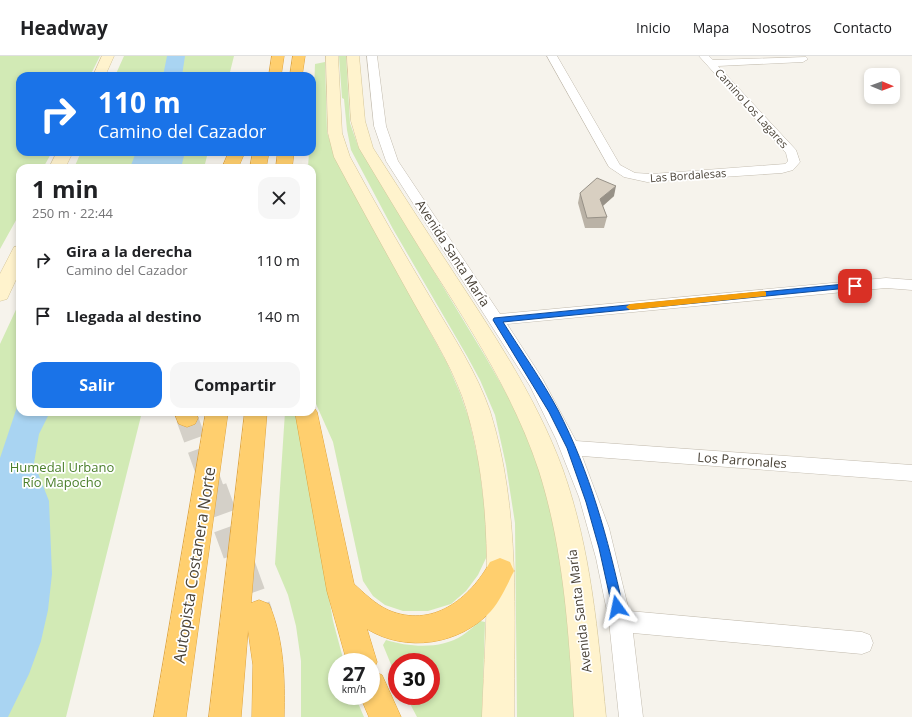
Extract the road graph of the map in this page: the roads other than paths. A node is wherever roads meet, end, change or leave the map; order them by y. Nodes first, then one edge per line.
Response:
1 (108, 56) edge
2 (278, 56) edge
3 (299, 56) edge
4 (332, 56) edge
5 (352, 56) edge
6 (372, 56) edge
7 (552, 56) edge
8 (803, 59) dead end
9 (708, 60) edge
10 (101, 72) edge
11 (275, 72) edge
12 (297, 72) edge
13 (794, 162) joint
14 (16, 260) edge
15 (912, 285) edge
16 (0, 295) edge
17 (497, 320) junction
18 (216, 416) edge
19 (256, 416) edge
20 (307, 416) edge
21 (572, 448) junction
22 (912, 473) edge
23 (500, 571) junction
24 (342, 591) junction
25 (259, 614) tunnel mouth
26 (620, 621) junction
27 (862, 643) dead end
28 (359, 653) edge
29 (380, 705) edge
30 (170, 717) edge
31 (225, 717) edge
32 (268, 717) edge
33 (385, 717) edge
34 (498, 717) edge
35 (590, 717) edge
36 (631, 717) edge

1 - 10 main road
2 - 11 highway
3 - 12 highway
4 - 23 main road
5 - 35 main road, Avenida Santa María
6 - 17 street, Avenida Santa María
7 - 13 street, Las Bordalesas
8 - 9 street
9 - 13 street, Camino Los Lagares
14 - 16 main road
15 - 17 street
17 - 21 street, Avenida Santa María
18 - 30 highway, Autopista Costanera Norte
19 - 31 highway
20 - 24 highway
21 - 22 street, Los Parronales
21 - 26 street, Avenida Santa María
23 - 24 highway
23 - 34 main road
24 - 28 highway
25 - 32 highway
26 - 27 street
26 - 36 street, Avenida Santa María
29 - 33 highway

